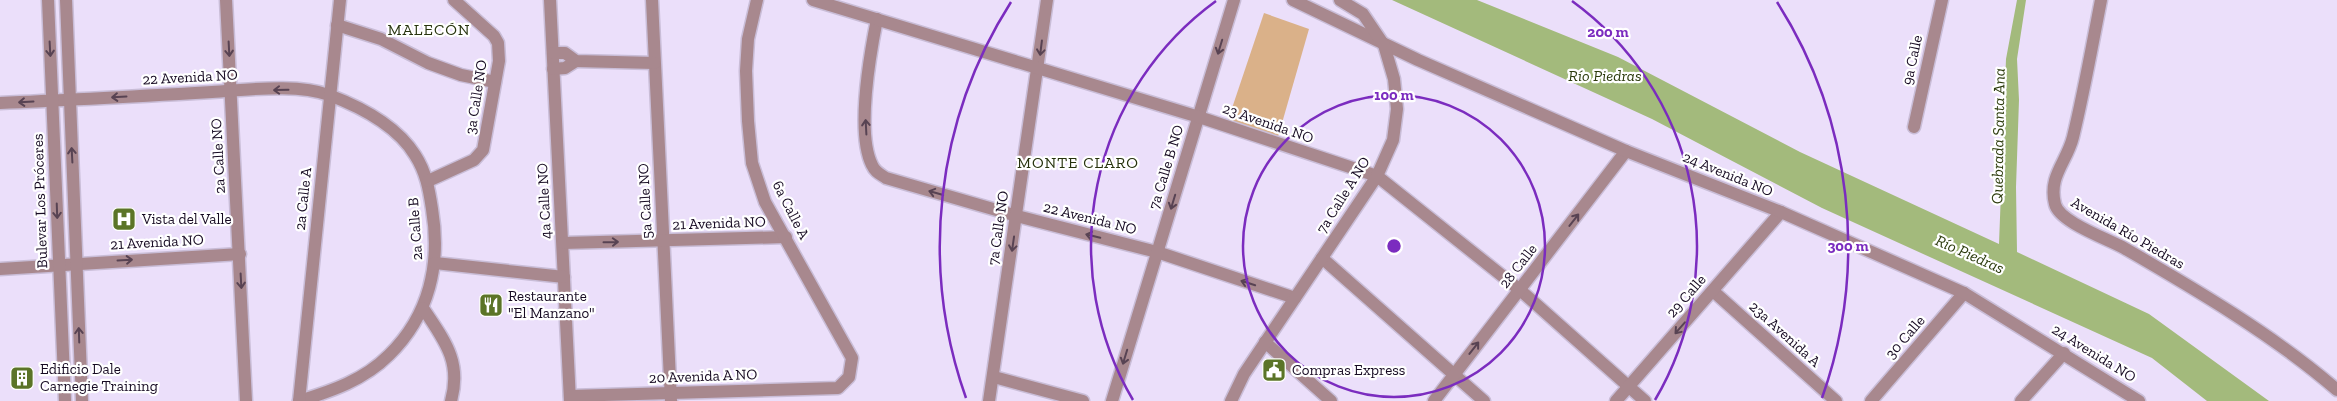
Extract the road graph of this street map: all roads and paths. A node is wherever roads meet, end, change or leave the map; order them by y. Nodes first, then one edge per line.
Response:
1 (48, 0) edge
2 (66, 0) edge
3 (226, 0) edge
4 (340, 0) edge
5 (454, 0) edge
6 (550, 0) edge
7 (652, 0) edge
8 (757, 0) edge
9 (813, 0) edge
10 (1047, 0) edge
11 (1234, 0) edge
12 (1293, 0) edge
13 (1340, 0) edge
14 (1942, 0) edge
15 (2101, 0) edge
16 (878, 19) junction
17 (337, 25) junction
18 (1384, 46) junction
19 (553, 53) junction
20 (576, 61) junction
21 (654, 63) junction
22 (1038, 68) junction
23 (553, 69) junction
24 (495, 82) junction
25 (231, 91) junction
26 (329, 95) junction
27 (52, 100) junction
28 (69, 100) junction
29 (0, 103) edge
30 (1199, 117) junction
31 (1914, 127) dead end
32 (1626, 151) junction
33 (1377, 176) junction
34 (428, 181) junction
35 (1781, 212) junction
36 (1016, 216) junction
37 (786, 237) junction
38 (664, 241) junction
39 (563, 243) junction
40 (1157, 252) junction
41 (240, 254) junction
42 (1322, 258) junction
43 (76, 263) junction
44 (435, 263) junction
45 (59, 264) junction
46 (0, 269) edge
47 (564, 277) junction
48 (1520, 290) junction
49 (1712, 291) junction
50 (1964, 293) junction
51 (1295, 298) junction
52 (423, 308) junction
53 (1265, 342) junction
54 (2064, 353) junction
55 (1453, 376) junction
56 (994, 377) junction
57 (1628, 387) junction
58 (838, 388) joint
59 (2337, 390) edge
60 (671, 397) edge
61 (570, 399) edge
62 (65, 401) edge
63 (82, 401) edge
64 (246, 401) edge
65 (299, 401) edge
66 (452, 401) edge
67 (989, 401) edge
68 (1083, 401) edge
69 (1112, 401) edge
70 (1231, 401) edge
71 (1331, 401) edge
72 (1434, 401) edge
73 (1484, 401) edge
74 (1616, 401) edge
75 (1645, 401) edge
76 (1836, 401) edge
77 (1871, 401) edge
78 (2021, 401) edge
79 (2139, 401) edge

1 -> 27 street, Bulevar Los Próceres
2 - 28 street
3 -> 25 street, 2a Calle NO
4 - 17 street, 2a Calle A
5 - 24 street, 3a Calle NO
6 - 19 street, 4a Calle NO
7 - 21 street, 5a Calle NO
8 - 37 street, 6a Calle A
9 - 16 street, 23 Avenida NO
10 -> 22 street, 7a Calle NO
11 -> 30 street, 7a Calle B NO
12 - 18 street, 24 Avenida NO
13 - 18 street, 7a Calle A NO
14 - 31 street, 9a Calle
15 - 59 street, Avenida Río Piedras
16 - 22 street, 23 Avenida NO
36 -> 16 street, 22 Avenida NO
17 - 24 street
17 - 26 street, 2a Calle A
18 - 32 street, 24 Avenida NO
18 - 33 street, 7a Calle A NO
19 - 20 street
19 - 23 street, 4a Calle NO
20 - 21 street
20 - 23 street
21 - 38 street, 5a Calle NO
22 - 30 street, 23 Avenida NO
22 - 36 street, 7a Calle NO
23 - 39 street, 4a Calle NO
24 - 34 street, 3a Calle NO
26 -> 25 street, 22 Avenida NO
25 -> 28 street, 22 Avenida NO
25 - 41 street, 2a Calle NO
26 - 34 street, 2a Calle B
26 - 65 street, 2a Calle A
27 - 28 street, 22 Avenida NO
27 -> 29 street, 22 Avenida NO
27 -> 45 street, Bulevar Los Próceres
43 -> 28 street
30 - 33 street, 23 Avenida NO
30 -> 40 street, 7a Calle B NO
32 - 35 street, 24 Avenida NO
48 -> 32 street, 28 Calle
33 - 42 street, 7a Calle A NO
33 - 48 street, 23 Avenida NO
34 - 44 street, 2a Calle B
35 - 49 street, 29 Calle
35 - 50 street, 24 Avenida NO
40 -> 36 street, 22 Avenida NO
36 -> 56 street, 7a Calle NO
37 - 38 street, 21 Avenida NO
37 - 58 street, 6a Calle A
39 -> 38 street, 21 Avenida NO
38 - 60 street, 5a Calle NO
39 - 47 street, 4a Calle NO
51 -> 40 street, 22 Avenida NO
40 -> 69 street, 7a Calle B NO
43 -> 41 street, 21 Avenida NO
41 -> 64 street, 2a Calle NO
42 - 51 street, 7a Calle A NO
42 - 55 street
43 - 45 street, 21 Avenida NO
63 -> 43 street
44 - 47 street
44 - 52 street, 2a Calle B
45 - 46 street, 21 Avenida NO
45 - 62 street, Bulevar Los Próceres
47 - 61 street, 4a Calle NO
55 -> 48 street, 28 Calle
48 - 57 street, 23 Avenida NO
49 -> 57 street, 29 Calle
49 - 76 street, 23a Avenida A
50 - 54 street, 24 Avenida NO
50 - 77 street, 30 Calle
51 - 53 street, 7a Calle A NO
52 - 65 street, 2a Calle B
52 - 66 street
53 - 70 street, 7a Calle A NO
53 - 71 street
54 - 78 street
54 - 79 street, 24 Avenida NO
55 - 72 street, 28 Calle
55 - 73 street
56 - 67 street, 7a Calle NO
56 - 68 street
57 - 74 street, 29 Calle
57 - 75 street, 23 Avenida NO
58 - 60 street, 20 Avenida A NO
60 - 61 street, 20 Avenida A NO

